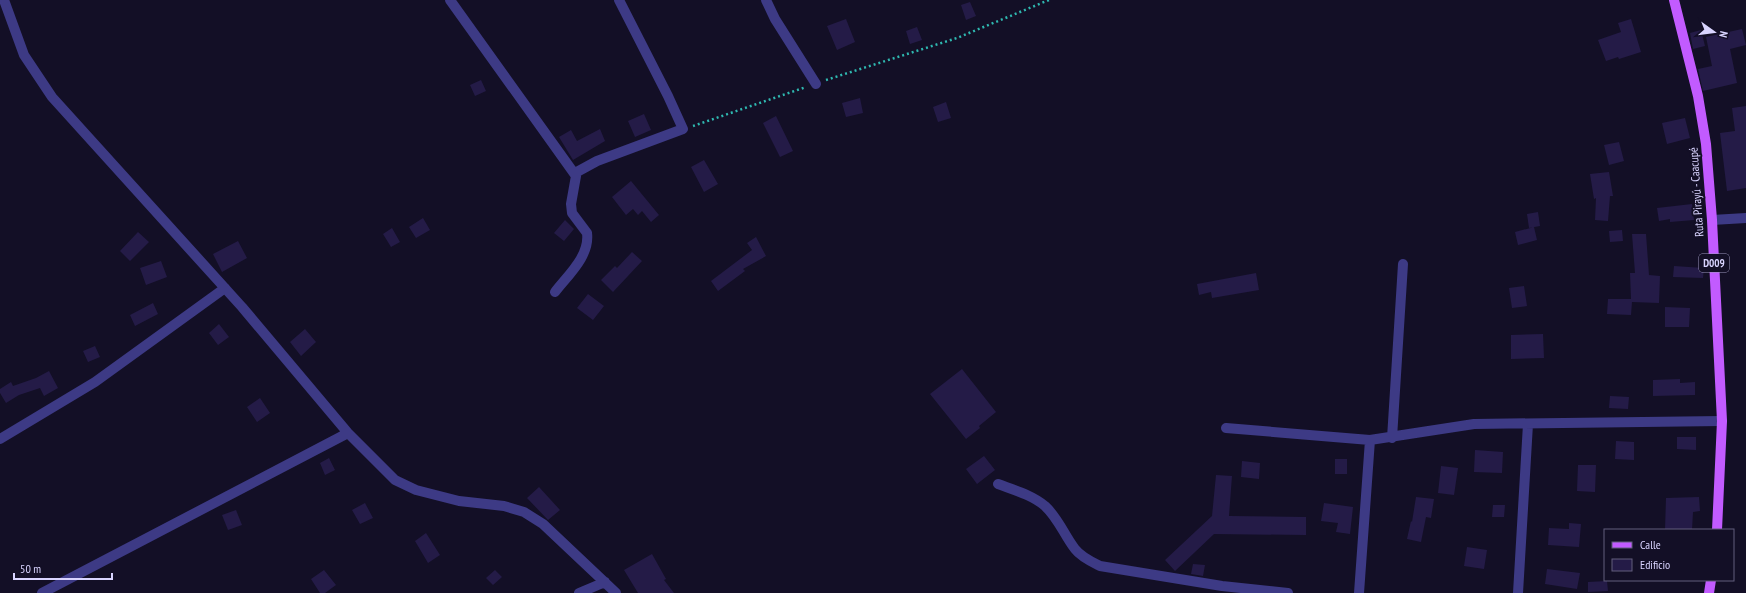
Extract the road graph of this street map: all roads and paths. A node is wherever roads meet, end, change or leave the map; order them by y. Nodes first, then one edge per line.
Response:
1 (4, 0) edge
2 (450, 0) edge
3 (619, 0) edge
4 (766, 0) edge
5 (1049, 0) edge
6 (1674, 0) edge
7 (816, 84) junction
8 (683, 130) junction
9 (575, 173) junction
10 (1746, 218) edge
11 (1712, 220) junction
12 (1403, 264) dead end
13 (225, 288) junction
14 (555, 292) dead end
15 (1722, 420) junction
16 (1528, 424) junction
17 (1226, 428) dead end
18 (348, 433) junction
19 (1392, 438) junction
20 (0, 439) edge
21 (1370, 440) junction
22 (998, 484) dead end
23 (1717, 529) edge
24 (1711, 581) edge
25 (605, 582) junction
26 (42, 593) edge
27 (579, 593) edge
28 (616, 593) edge
29 (1288, 593) edge
30 (1359, 593) edge
31 (1518, 593) edge
32 (1710, 593) edge

1 - 13 street
2 - 9 street
3 - 8 street
4 - 7 street
5 - 7 path
6 - 11 main road, Ruta Pirayú - Caacupé / D009
7 - 8 path
8 - 9 street
9 - 14 street
10 - 11 street
11 - 15 main road, Ruta Pirayú - Caacupé / D009
12 - 19 street
13 - 18 street
13 - 20 street
15 - 16 street
15 - 23 main road, Ruta Pirayú - Caacupé / D009
16 - 19 street
16 - 31 street
17 - 21 street
18 - 25 street
18 - 26 street
19 - 21 street
21 - 30 street
22 - 29 street
24 - 32 main road
25 - 27 street
25 - 28 street

